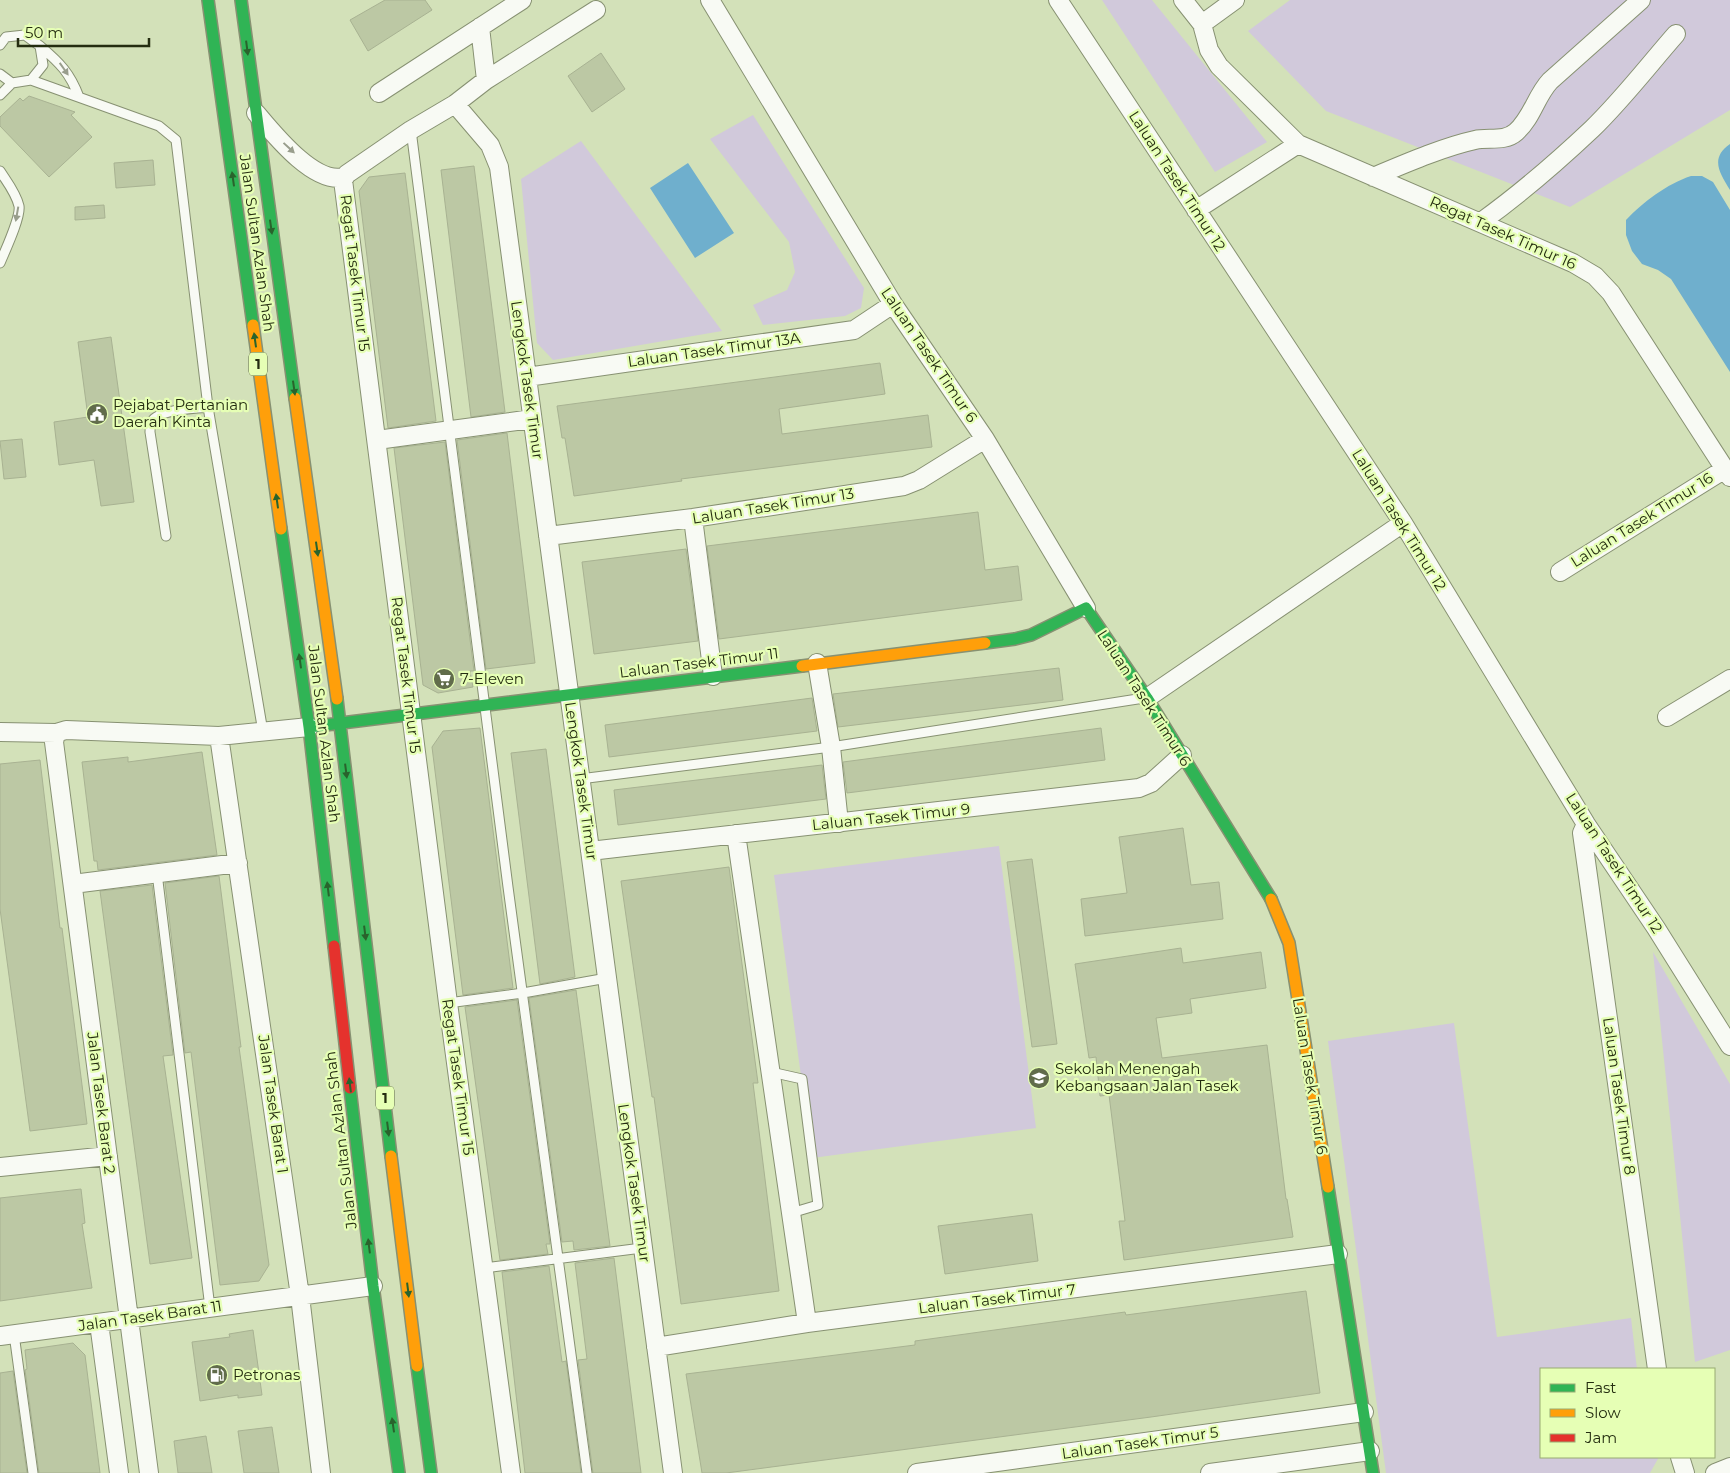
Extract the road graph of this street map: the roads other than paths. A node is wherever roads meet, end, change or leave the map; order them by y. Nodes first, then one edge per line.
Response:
1 (208, 0) edge
2 (241, 0) edge
3 (520, 0) edge
4 (710, 0) edge
5 (1058, 0) edge
6 (1183, 0) edge
7 (1235, 0) edge
8 (1642, 0) edge
9 (596, 10) dead end
10 (1202, 24) junction
11 (480, 27) junction
12 (1676, 34) dead end
13 (0, 45) edge
14 (40, 46) junction
15 (0, 74) edge
16 (31, 80) junction
17 (486, 80) junction
18 (12, 83) junction
19 (379, 93) dead end
20 (0, 95) edge
21 (79, 98) junction
22 (454, 104) junction
23 (255, 112) junction
24 (411, 130) junction
25 (1298, 144) junction
26 (0, 171) edge
27 (344, 177) junction
28 (1374, 177) junction
29 (1196, 210) junction
30 (1480, 222) junction
31 (0, 263) edge
32 (893, 304) junction
33 (527, 376) junction
34 (208, 407) junction
35 (532, 419) junction
36 (449, 430) junction
37 (985, 439) junction
38 (377, 440) junction
39 (1727, 473) edge
40 (693, 518) junction
41 (1404, 523) junction
42 (166, 536) dead end
43 (548, 536) junction
44 (1560, 572) dead end
45 (1086, 608) junction
46 (818, 663) junction
47 (713, 676) junction
48 (1730, 679) edge
49 (569, 694) junction
50 (1147, 698) junction
51 (485, 705) junction
52 (411, 714) junction
53 (1667, 717) dead end
54 (340, 723) junction
55 (309, 727) junction
56 (0, 732) edge
57 (263, 732) junction
58 (56, 733) junction
59 (219, 736) junction
60 (831, 747) junction
61 (1182, 755) junction
62 (580, 779) junction
63 (839, 823) junction
64 (1586, 824) junction
65 (736, 834) junction
66 (590, 851) junction
67 (238, 863) junction
68 (157, 873) junction
69 (73, 884) junction
70 (607, 978) junction
71 (522, 993) junction
72 (448, 1003) junction
73 (1730, 1046) edge
74 (771, 1072) junction
75 (108, 1156) junction
76 (0, 1166) edge
77 (791, 1213) junction
78 (642, 1248) junction
79 (1338, 1254) junction
80 (558, 1258) junction
81 (484, 1268) junction
82 (373, 1286) junction
83 (300, 1296) junction
84 (210, 1308) junction
85 (129, 1319) junction
86 (99, 1323) junction
87 (807, 1323) junction
88 (7, 1335) edge
89 (656, 1347) junction
90 (1657, 1368) edge
91 (1364, 1412) junction
92 (1370, 1451) junction
93 (1680, 1458) edge
94 (1730, 1467) edge
95 (33, 1473) edge
96 (119, 1473) edge
97 (149, 1473) edge
98 (321, 1473) edge
99 (400, 1473) edge
100 (431, 1473) edge
101 (511, 1473) edge
102 (587, 1473) edge
103 (673, 1473) edge
104 (917, 1473) edge
105 (1210, 1473) edge
106 (1373, 1473) edge
107 (1685, 1473) edge
108 (1714, 1473) edge

55 -> 1 main road, Jalan Sultan Azlan Shah / 1
2 -> 23 main road, Jalan Sultan Azlan Shah / 1
3 - 11 street
4 - 32 street, Laluan Tasek Timur 6
5 - 29 street, Laluan Tasek Timur 12
6 - 10 street
7 - 10 street
8 - 28 street
9 - 17 street, Regat Tasek Timur 15
10 - 25 street
11 - 17 street
11 - 19 street
12 - 30 street
13 - 14 lane
14 - 16 lane
14 -> 21 lane
15 - 18 lane
16 - 18 lane
16 - 21 lane
17 - 22 street, Regat Tasek Timur 15
18 - 20 lane
21 - 34 lane
22 - 24 street, Regat Tasek Timur 15
22 - 33 street, Lengkok Tasek Timur
23 -> 27 street
23 -> 54 main road, Jalan Sultan Azlan Shah / 1
24 - 27 street, Regat Tasek Timur 15
24 - 36 lane
25 - 28 street, Regat Tasek Timur 16
25 - 29 street
26 -> 31 lane
27 - 38 street, Regat Tasek Timur 15
28 - 30 street, Regat Tasek Timur 16
29 - 41 street, Laluan Tasek Timur 12
30 - 39 street, Regat Tasek Timur 16
32 - 33 street, Laluan Tasek Timur 13A
32 - 37 street, Laluan Tasek Timur 6
33 - 35 street, Lengkok Tasek Timur
34 - 42 lane
34 - 57 lane
35 - 36 street
35 - 43 street, Lengkok Tasek Timur
36 - 38 street
36 - 51 lane
37 - 40 street, Laluan Tasek Timur 13
37 - 45 street, Laluan Tasek Timur 6
38 - 52 street, Regat Tasek Timur 15
39 - 44 street, Laluan Tasek Timur 16
40 - 43 street, Laluan Tasek Timur 13
40 - 47 street
41 - 50 street
41 - 64 street, Laluan Tasek Timur 12
43 - 49 street, Lengkok Tasek Timur
45 - 46 main road, Laluan Tasek Timur 11
45 - 50 main road, Laluan Tasek Timur 6
46 - 47 main road, Laluan Tasek Timur 11
46 - 60 street
47 - 49 main road, Laluan Tasek Timur 11
48 - 53 street
49 - 51 main road, Laluan Tasek Timur 11
49 - 62 street, Lengkok Tasek Timur
50 - 60 lane
50 - 61 main road, Laluan Tasek Timur 6
51 - 52 main road, Laluan Tasek Timur 11
51 - 71 lane
52 - 54 main road, Laluan Tasek Timur 11
52 - 72 street, Regat Tasek Timur 15
54 - 55 main road, Laluan Tasek Timur 11
54 -> 100 main road, Jalan Sultan Azlan Shah / 1
55 - 57 street
82 -> 55 main road, Jalan Sultan Azlan Shah / 1
56 - 58 street
57 - 59 street
58 - 59 street
58 - 69 street, Jalan Tasek Barat 2
59 - 67 street, Jalan Tasek Barat 1
60 - 62 lane
60 - 63 street
61 - 63 street, Laluan Tasek Timur 9
61 - 79 main road, Laluan Tasek Timur 6
62 - 66 street, Lengkok Tasek Timur
63 - 65 street, Laluan Tasek Timur 9
64 - 73 street, Laluan Tasek Timur 12
64 - 90 street, Laluan Tasek Timur 8
65 - 66 street, Laluan Tasek Timur 9
65 - 74 street
66 - 70 street, Lengkok Tasek Timur
67 - 68 street
67 - 83 street, Jalan Tasek Barat 1
68 - 69 street
68 - 84 lane
69 - 75 street, Jalan Tasek Barat 2
70 - 71 lane
70 - 78 street, Lengkok Tasek Timur
71 - 72 lane
71 - 80 lane
72 - 81 street, Regat Tasek Timur 15
74 - 77 street
74 - 77 lane
75 - 76 street
75 - 85 street, Jalan Tasek Barat 2
77 - 87 street
78 - 80 lane
78 - 89 street, Lengkok Tasek Timur
79 - 87 street, Laluan Tasek Timur 7
79 - 91 main road, Laluan Tasek Timur 6
80 - 81 lane
80 - 102 lane
81 - 101 street, Regat Tasek Timur 15
82 - 83 street, Jalan Tasek Barat 11
99 -> 82 main road, Jalan Sultan Azlan Shah / 1
83 - 84 street, Jalan Tasek Barat 11
83 - 98 street, Jalan Tasek Barat 1
84 - 85 street, Jalan Tasek Barat 11
85 - 86 street, Jalan Tasek Barat 11
85 - 97 street, Jalan Tasek Barat 2
86 - 88 street, Jalan Tasek Barat 11
86 - 96 street
87 - 89 street, Laluan Tasek Timur 7
88 - 95 lane
89 - 103 street, Lengkok Tasek Timur
91 - 92 main road, Laluan Tasek Timur 6
91 - 104 street, Laluan Tasek Timur 5
92 - 105 street
92 - 106 main road, Laluan Tasek Timur 6
93 - 107 street
94 - 108 street

